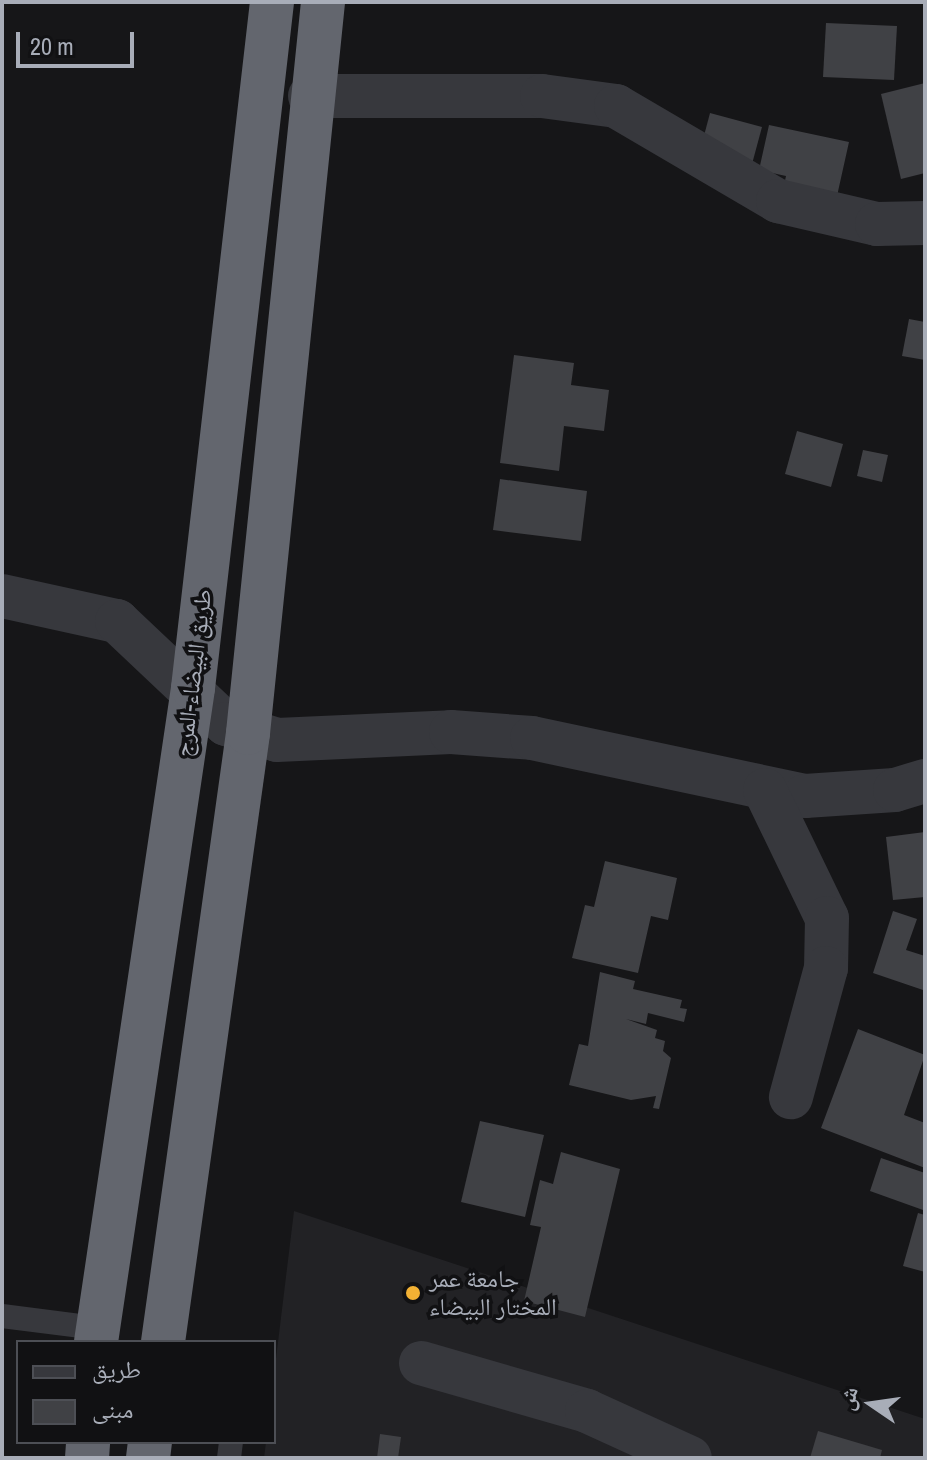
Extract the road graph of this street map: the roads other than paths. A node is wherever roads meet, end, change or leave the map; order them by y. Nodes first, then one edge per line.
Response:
1 (272, 2) edge
2 (323, 2) edge
3 (310, 96) junction
4 (925, 223) edge
5 (2, 596) edge
6 (193, 688) junction
7 (248, 733) junction
8 (925, 781) edge
9 (765, 790) junction
10 (791, 1097) dead end
11 (2, 1316) edge
12 (96, 1335) edge
13 (171, 1338) edge
14 (421, 1363) dead end
15 (690, 1458) edge

1 - 6 highway, طريق البيضاء-المرج
2 - 3 highway
3 - 4 street
3 - 7 highway
5 - 6 street
6 - 7 street
6 - 12 highway, طريق البيضاء-المرج
7 - 9 street
7 - 13 highway
8 - 9 street
9 - 10 street
11 - 12 lane
14 - 15 street

